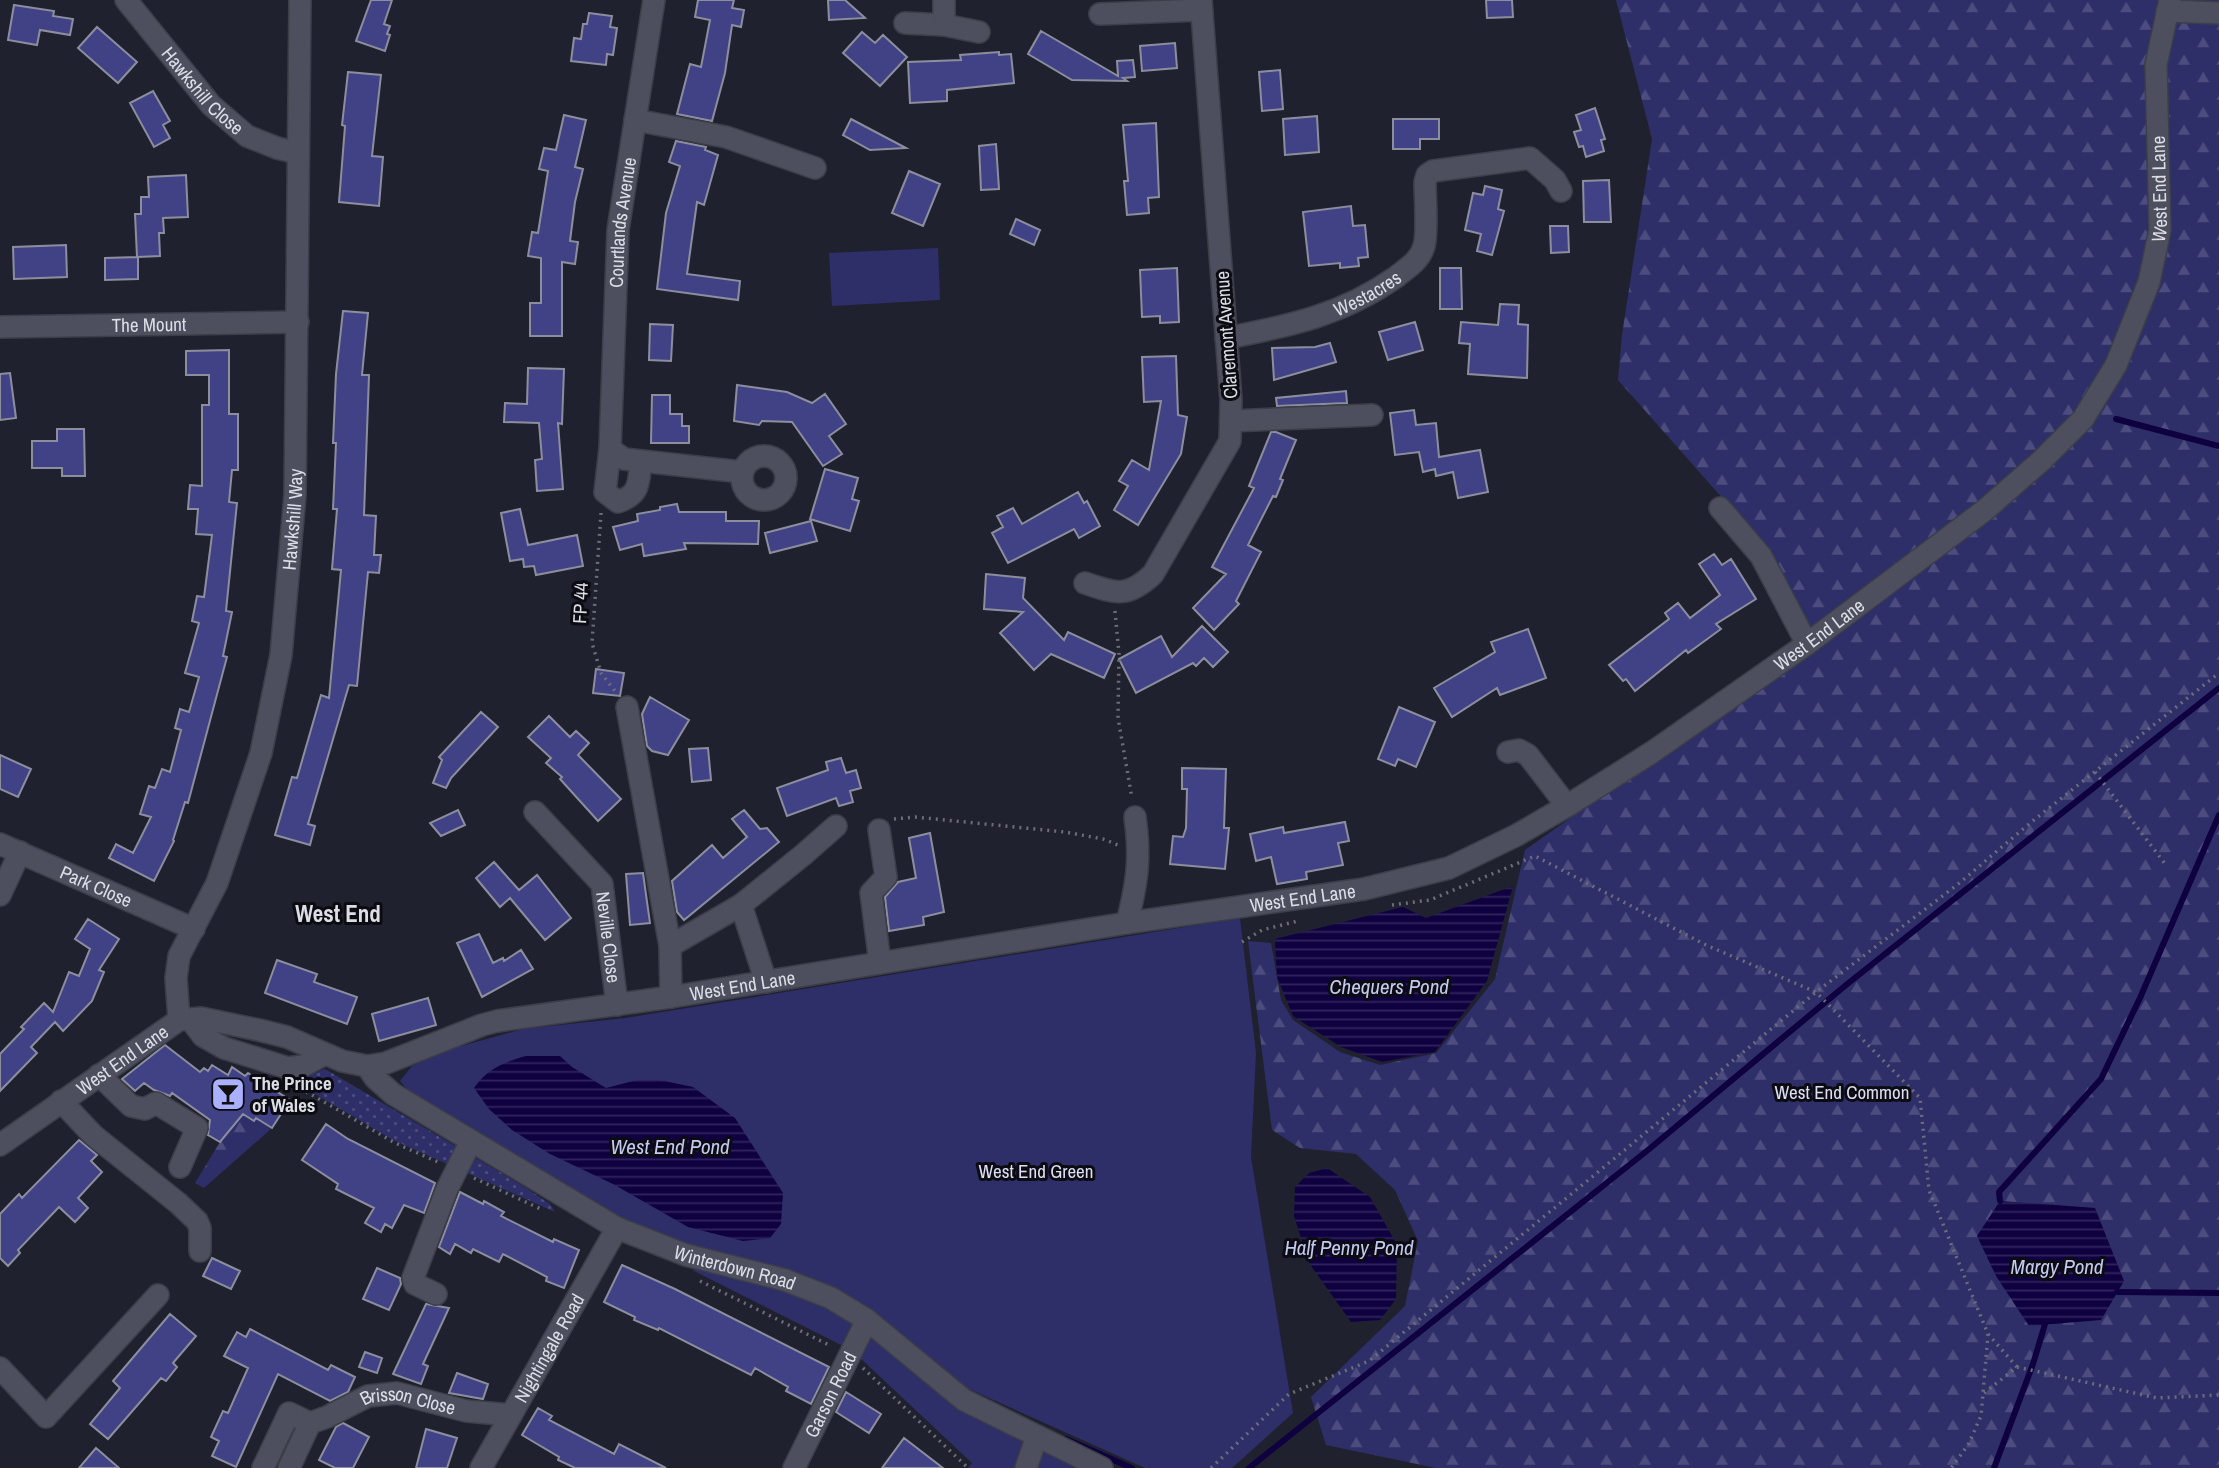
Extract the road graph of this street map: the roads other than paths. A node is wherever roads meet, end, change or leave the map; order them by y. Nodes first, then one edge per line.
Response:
1 (126, 0) edge
2 (300, 0) edge
3 (654, 0) edge
4 (944, 0) edge
5 (1201, 5) edge
6 (2169, 6) edge
7 (2219, 13) edge
8 (1100, 14) dead end
9 (905, 23) dead end
10 (944, 24) junction
11 (979, 32) dead end
12 (635, 120) junction
13 (298, 153) junction
14 (815, 168) dead end
15 (1561, 191) dead end
16 (298, 322) junction
17 (0, 327) edge
18 (1226, 338) junction
19 (1372, 415) dead end
20 (1231, 421) junction
21 (610, 449) junction
22 (641, 461) junction
23 (742, 472) dead end
24 (1720, 508) dead end
25 (1085, 583) dead end
26 (1807, 644) junction
27 (627, 707) road end
28 (1508, 752) dead end
29 (1567, 806) junction
30 (535, 812) dead end
31 (1135, 817) road end
32 (884, 825) road end
33 (836, 826) dead end
34 (10, 848) edge
35 (0, 895) edge
36 (741, 905) junction
37 (1127, 922) junction
38 (194, 929) junction
39 (670, 946) junction
40 (880, 963) junction
41 (766, 982) junction
42 (671, 997) junction
43 (617, 1005) junction
44 (184, 1020) junction
45 (325, 1054) junction
46 (367, 1066) junction
47 (99, 1075) junction
48 (61, 1101) junction
49 (471, 1141) junction
50 (0, 1144) edge
51 (180, 1167) dead end
52 (617, 1228) junction
53 (200, 1251) dead end
54 (436, 1294) dead end
55 (158, 1295) dead end
56 (867, 1320) junction
57 (0, 1368) edge
58 (511, 1415) junction
59 (310, 1423) junction
60 (1037, 1436) junction
61 (263, 1468) edge
62 (289, 1468) edge
63 (481, 1468) edge
64 (794, 1468) edge
65 (1026, 1468) edge
66 (1102, 1468) edge

1 - 13 street, Hawkshill Close
2 - 13 street, Hawkshill Way
3 - 12 street, Courtlands Avenue
4 - 10 street
5 - 8 street
5 - 18 street, Claremont Avenue
6 - 7 street
6 - 26 street, West End Lane
9 - 10 street
10 - 11 street
12 - 14 street
12 - 21 street, Courtlands Avenue
13 - 16 street, Hawkshill Way
15 - 18 street, Westacres
16 - 17 street, The Mount
16 - 38 street, Hawkshill Way
18 - 20 street, Claremont Avenue
19 - 20 street
20 - 25 street, Claremont Avenue
21 - 22 street
21 - 22 street, Courtlands Avenue
22 - 23 street
24 - 26 street
26 - 29 street, West End Lane
27 - 39 street
28 - 29 street
29 - 37 street, West End Lane
30 - 43 street, Neville Close
31 - 37 street
32 - 40 street
33 - 36 street
34 - 35 street
34 - 38 street, Park Close
36 - 39 street
36 - 41 street
37 - 40 street, West End Lane
38 - 44 street, Hawkshill Way
39 - 42 street
40 - 41 street, West End Lane
41 - 42 street, West End Lane
42 - 43 street, West End Lane
43 - 46 street, West End Lane
44 - 45 street, West End Lane
44 - 45 street
44 - 47 street, West End Lane
45 - 46 street, West End Lane
46 - 49 street, Winterdown Road
47 - 48 street, West End Lane
47 - 51 street
48 - 50 street, West End Lane
48 - 53 street
49 - 52 street, Winterdown Road
49 - 54 street
52 - 56 street, Winterdown Road
52 - 58 street, Nightingale Road
55 - 57 street
56 - 60 street, Winterdown Road
56 - 64 street, Garson Road
58 - 59 street, Brisson Close
58 - 63 street, Nightingale Road
59 - 61 street, Brisson Close
59 - 62 street
60 - 65 street
60 - 66 street, Winterdown Road

